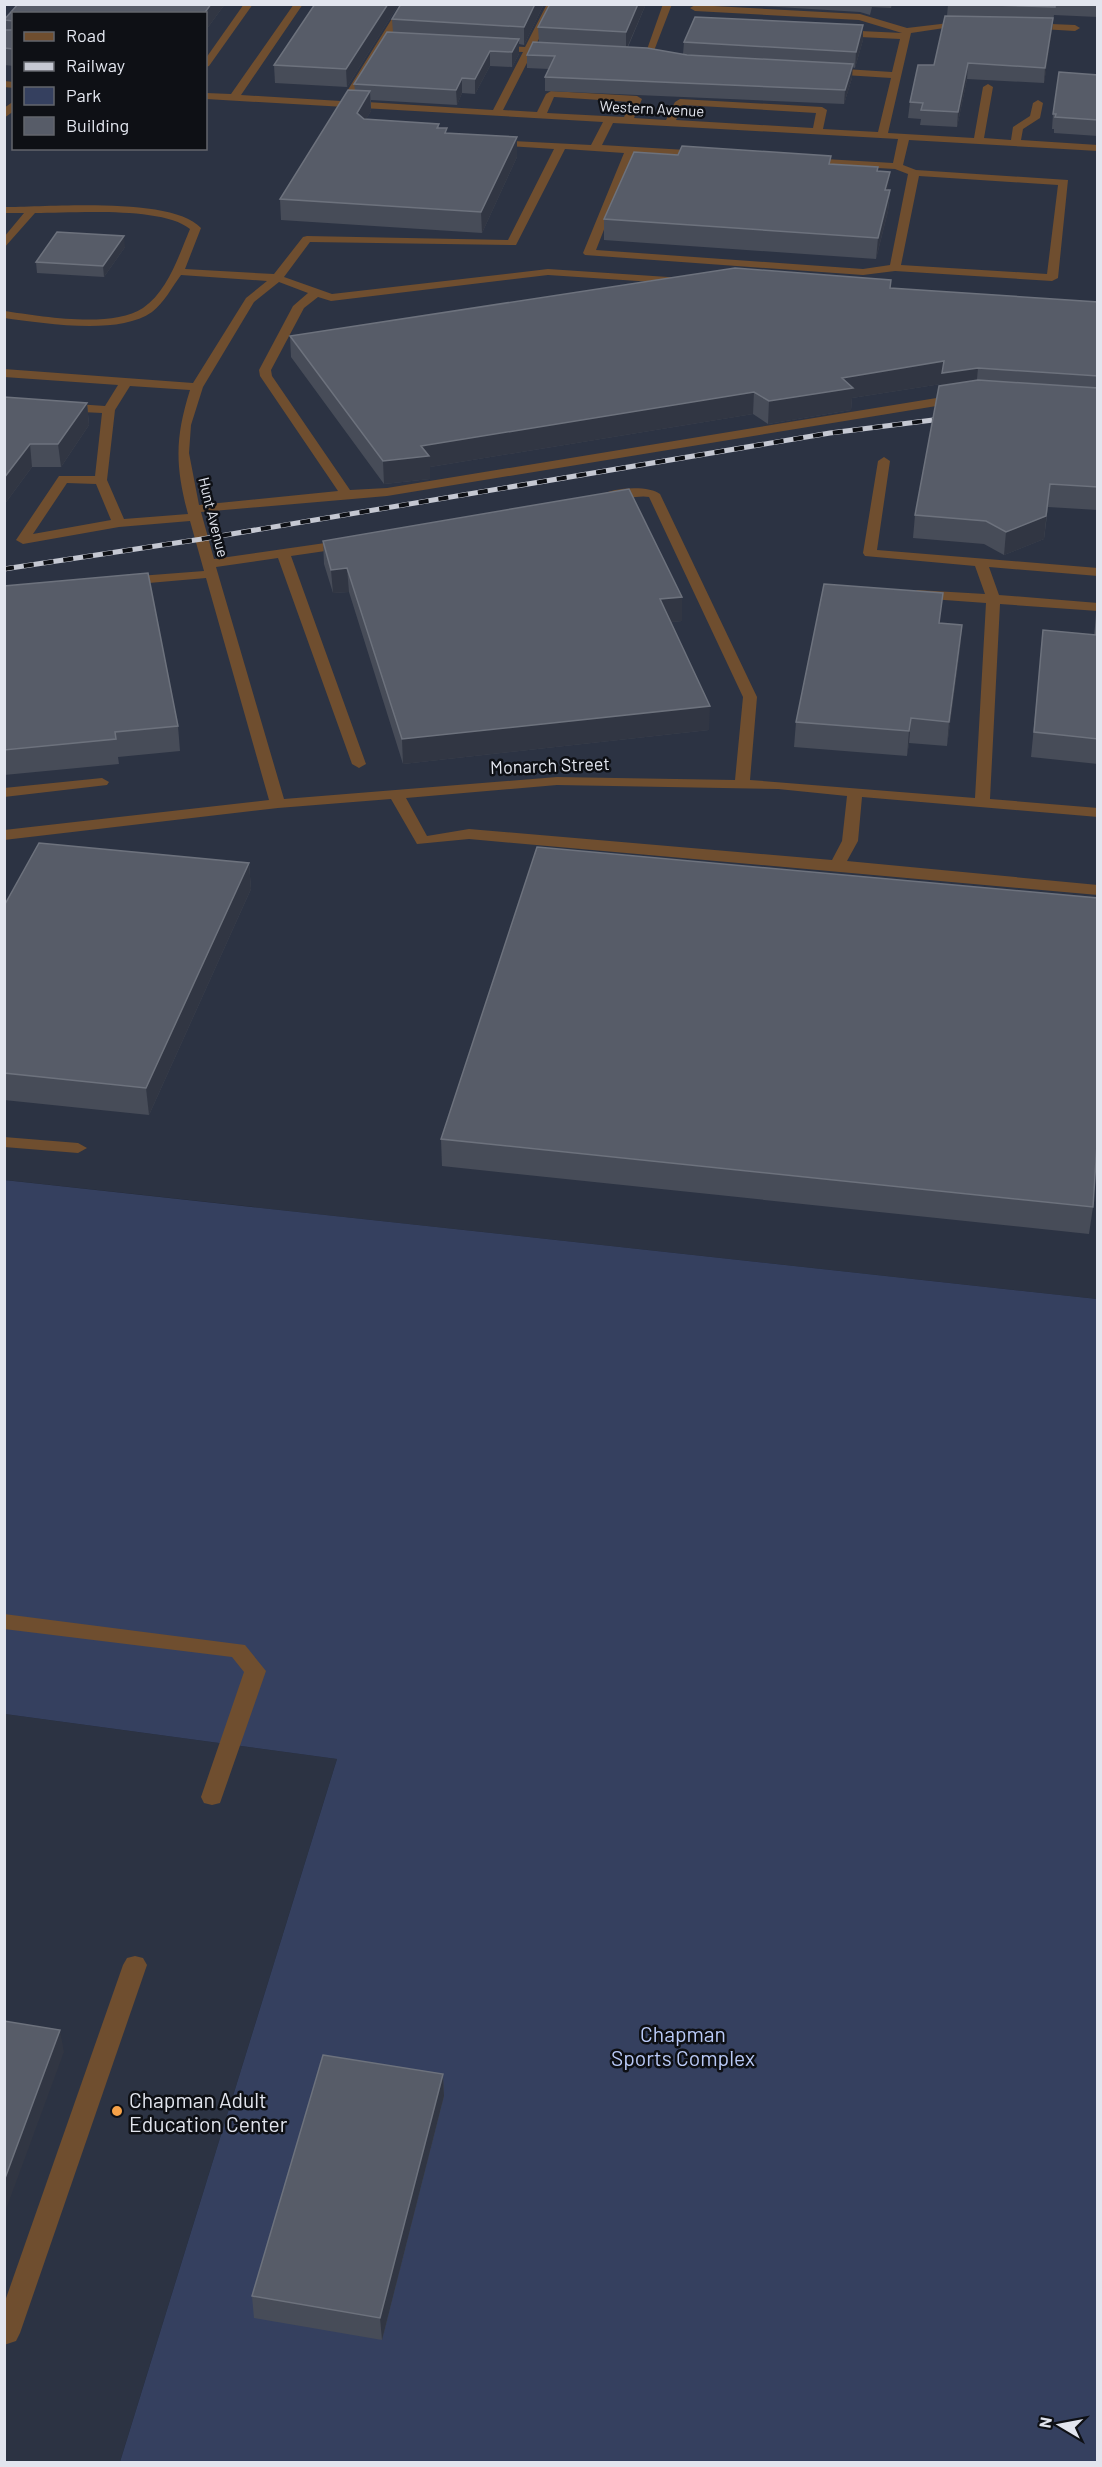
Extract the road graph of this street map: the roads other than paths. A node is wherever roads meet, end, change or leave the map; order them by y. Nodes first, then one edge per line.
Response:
1 (249, 4) edge
2 (299, 4) edge
3 (406, 4) edge
4 (552, 4) edge
5 (668, 4) edge
6 (695, 8) dead end
7 (980, 24) edge
8 (1015, 25) edge
9 (1075, 28) dead end
10 (824, 33) edge
11 (906, 34) junction
12 (383, 42) junction
13 (394, 42) edge
14 (484, 47) edge
15 (529, 50) junction
16 (564, 52) edge
17 (635, 55) edge
18 (207, 63) edge
19 (815, 70) edge
20 (896, 75) junction
21 (988, 87) edge
22 (207, 96) edge
23 (234, 98) junction
24 (1038, 103) dead end
25 (344, 105) junction
26 (496, 114) junction
27 (540, 116) junction
28 (609, 120) junction
29 (628, 122) junction
30 (669, 124) junction
31 (818, 133) junction
32 (882, 136) junction
33 (904, 138) junction
34 (480, 141) edge
35 (978, 142) junction
36 (1016, 144) junction
37 (561, 146) junction
38 (595, 148) junction
39 (1098, 148) edge
40 (630, 150) junction
41 (711, 155) edge
42 (792, 160) edge
43 (897, 166) junction
44 (914, 173) junction
45 (4, 210) edge
46 (33, 210) junction
47 (4, 245) edge
48 (895, 268) junction
49 (179, 270) junction
50 (277, 278) junction
51 (691, 282) edge
52 (316, 293) junction
53 (4, 314) edge
54 (4, 373) edge
55 (126, 382) junction
56 (197, 387) junction
57 (976, 396) edge
58 (47, 406) edge
59 (109, 410) junction
60 (884, 461) dead end
61 (101, 480) junction
62 (346, 494) junction
63 (591, 499) edge
64 (194, 513) junction
65 (119, 523) junction
66 (355, 542) edge
67 (284, 555) junction
68 (981, 564) junction
69 (210, 569) junction
70 (1098, 572) edge
71 (114, 582) edge
72 (898, 593) edge
73 (993, 599) junction
74 (1098, 608) edge
75 (359, 764) dead end
76 (102, 783) dead end
77 (742, 784) junction
78 (855, 792) junction
79 (4, 793) edge
80 (396, 794) junction
81 (982, 803) junction
82 (278, 804) junction
83 (1098, 813) edge
84 (4, 835) edge
85 (837, 866) junction
86 (1098, 890) edge
87 (4, 1142) edge
88 (78, 1148) dead end
89 (4, 1621) edge
90 (212, 1797) dead end
91 (135, 1965) dead end
92 (4, 2333) edge

1 - 18 street
2 - 23 street
3 - 12 street
4 - 15 street
5 - 17 street
6 - 11 street
7 - 11 street
8 - 9 street
10 - 11 street
11 - 20 street
12 - 13 street
12 - 25 street
14 - 15 street
15 - 16 street
15 - 26 street
19 - 20 street
20 - 32 street
21 - 35 street
22 - 23 street, Western Avenue
23 - 25 street, Western Avenue
24 - 36 street
25 - 26 street, Western Avenue
26 - 27 street, Western Avenue
27 - 28 street, Western Avenue
27 - 29 street
28 - 29 street, Western Avenue
28 - 38 street
29 - 30 street, Western Avenue
30 - 31 street, Western Avenue
30 - 31 street
31 - 32 street, Western Avenue
32 - 33 street, Western Avenue
33 - 35 street, Western Avenue
33 - 43 street
34 - 37 street
35 - 36 street, Western Avenue
36 - 39 street, Western Avenue
37 - 38 street
37 - 50 street, Hunt Avenue
38 - 40 street
40 - 41 street
40 - 48 street
42 - 43 street
43 - 44 street
44 - 48 street
44 - 48 street
45 - 46 street
46 - 47 street
46 - 49 street
49 - 50 street
49 - 53 street
50 - 52 street
50 - 56 street, Hunt Avenue
51 - 52 street
52 - 62 street
54 - 55 street
55 - 56 street
55 - 59 street
56 - 64 street, Hunt Avenue
57 - 62 street
58 - 59 street
59 - 61 street
60 - 68 street
61 - 65 street
61 - 65 street
62 - 64 street
63 - 77 street
64 - 65 street
64 - 69 street, Hunt Avenue
66 - 67 street
67 - 69 street
67 - 75 street
68 - 70 street
68 - 73 street
69 - 71 street
69 - 82 street, Hunt Avenue
72 - 73 street
73 - 74 street
73 - 81 street
76 - 79 street
77 - 78 street, Monarch Street
77 - 80 street, Monarch Street
78 - 81 street, Monarch Street
78 - 85 street
80 - 82 street, Monarch Street
80 - 85 street
81 - 83 street, Monarch Street
82 - 84 street, Monarch Street
85 - 86 street
87 - 88 street
89 - 90 street
91 - 92 street

